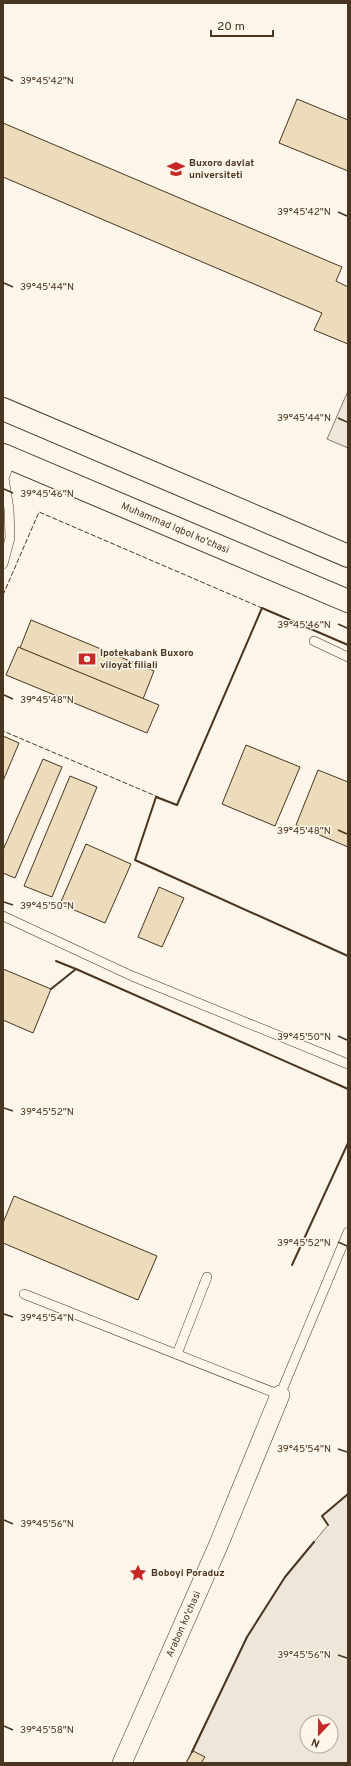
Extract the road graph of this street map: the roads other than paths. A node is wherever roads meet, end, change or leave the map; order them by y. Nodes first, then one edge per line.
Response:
1 (3, 409) edge
2 (8, 457) edge
3 (348, 556) edge
4 (3, 564) edge
5 (348, 601) edge
6 (314, 641) dead end
7 (348, 657) edge
8 (3, 916) edge
9 (348, 1064) edge
10 (348, 1232) edge
11 (207, 1277) dead end
12 (24, 1294) dead end
13 (177, 1354) junction
14 (280, 1395) junction
15 (122, 1763) edge

1 - 3 main road
2 - 4 lane
2 - 5 main road, Muhammad Iqbol ko'chasi
6 - 7 lane
8 - 9 lane
10 - 14 lane
11 - 13 lane
12 - 13 lane
13 - 14 lane
14 - 15 street, Arabon ko'chasi

